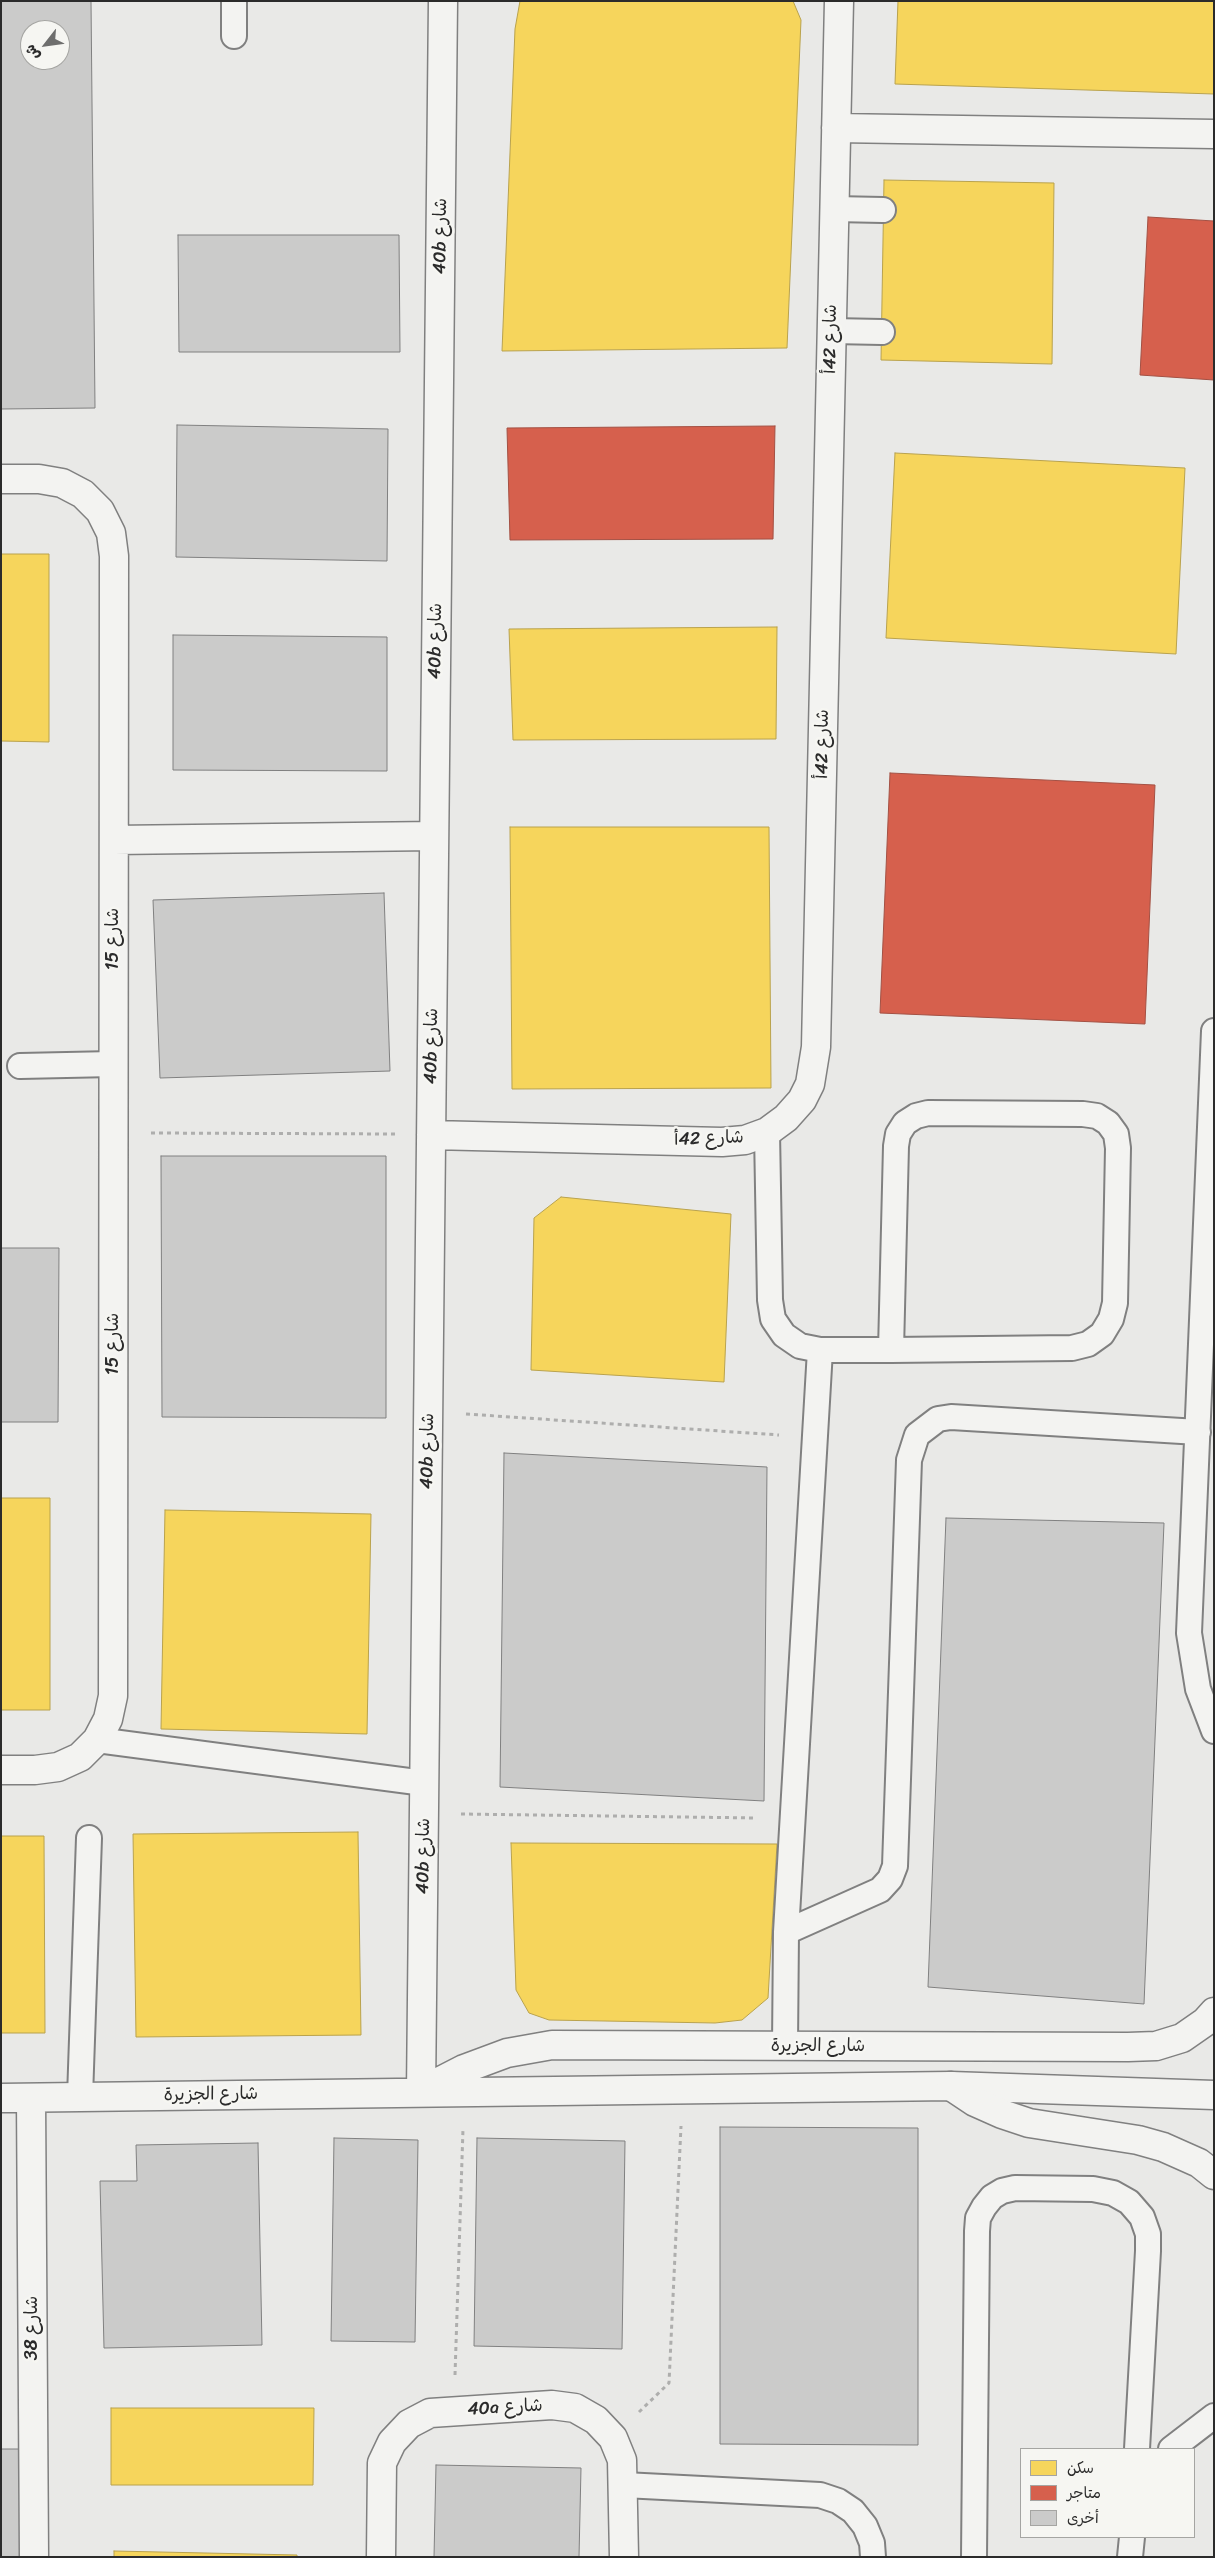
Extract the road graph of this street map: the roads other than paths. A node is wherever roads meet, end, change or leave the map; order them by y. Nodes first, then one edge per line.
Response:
1 (234, 1) edge
2 (443, 1) edge
3 (838, 1) edge
4 (234, 36) dead end
5 (836, 128) junction
6 (1214, 134) edge
7 (834, 209) junction
8 (883, 210) dead end
9 (832, 330) junction
10 (882, 332) dead end
11 (1, 478) edge
12 (434, 836) junction
13 (114, 840) junction
14 (1214, 1031) edge
15 (113, 1064) junction
16 (20, 1066) dead end
17 (767, 1132) junction
18 (431, 1135) junction
19 (820, 1350) junction
20 (891, 1350) junction
21 (1198, 1432) junction
22 (1214, 1731) edge
23 (97, 1740) junction
24 (1, 1770) edge
25 (424, 1783) junction
26 (89, 1838) dead end
27 (786, 1932) junction
28 (1214, 2012) edge
29 (784, 2046) junction
30 (951, 2086) junction
31 (421, 2091) junction
32 (1214, 2095) edge
33 (80, 2097) junction
34 (1, 2098) edge
35 (31, 2098) junction
36 (1214, 2175) edge
37 (1214, 2416) edge
38 (1137, 2448) edge
39 (1172, 2448) edge
40 (624, 2484) junction
41 (1132, 2538) edge
42 (34, 2557) edge
43 (381, 2557) edge
44 (624, 2557) edge
45 (873, 2557) edge
46 (974, 2557) edge
47 (1130, 2557) edge

1 - 4 lane
2 - 12 street, 40b شارع
3 - 5 street, شارع 42أ
5 - 6 street
5 - 7 street, شارع 42أ
7 - 8 lane
7 - 9 street, شارع 42أ
9 - 10 lane
9 - 17 street, شارع 42أ
11 - 13 street, شارع 15
12 - 13 street
12 - 18 street, 40b شارع
13 - 15 street, شارع 15
14 - 21 lane
15 - 16 lane
15 - 23 street, شارع 15
17 - 18 street, شارع 42أ
17 - 19 lane
18 - 25 street, 40b شارع
19 - 20 lane
19 - 27 lane
20 - 20 lane
21 - 22 lane
21 - 27 lane
23 - 24 street, شارع 15
23 - 25 lane
25 - 31 street, 40b شارع
26 - 33 lane
27 - 29 lane
28 - 29 street, شارع الجزيرة
29 - 31 street, شارع الجزيرة
30 - 31 street, شارع الجزيرة
30 - 32 street, شارع الجزيرة
30 - 36 street
31 - 33 street, شارع الجزيرة
33 - 35 street, شارع الجزيرة
34 - 35 street, شارع الجزيرة
35 - 42 street, شارع 38
37 - 39 lane
38 - 46 lane
40 - 43 street, 40a شارع
40 - 44 street, 40a شارع
40 - 45 lane
41 - 47 lane

